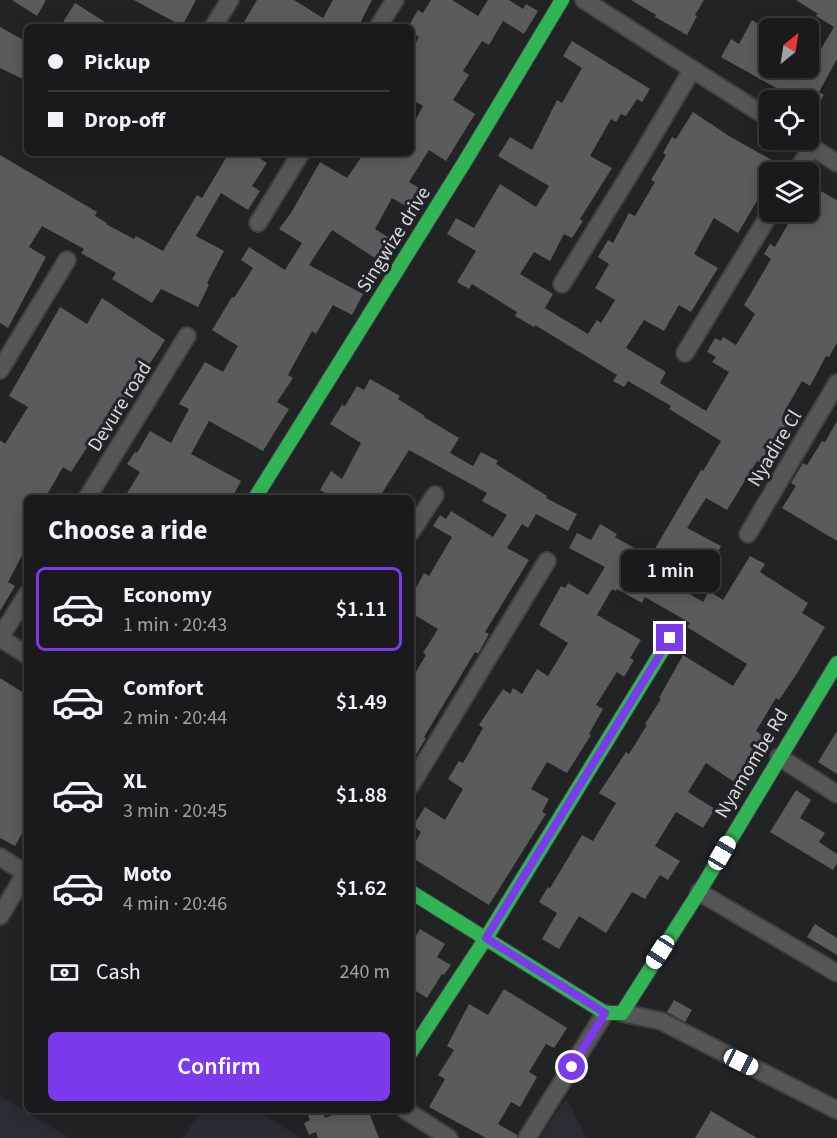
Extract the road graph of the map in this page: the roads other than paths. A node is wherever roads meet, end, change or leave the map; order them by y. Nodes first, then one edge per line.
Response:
1 (230, 0) edge
2 (395, 0) edge
3 (562, 0) edge
4 (584, 0) edge
5 (215, 24) edge
6 (380, 24) edge
7 (692, 69) junction
8 (759, 112) edge
9 (818, 150) edge
10 (298, 156) edge
11 (837, 163) edge
12 (765, 222) edge
13 (258, 223) dead end
14 (67, 260) dead end
15 (562, 284) dead end
16 (187, 336) dead end
17 (685, 353) dead end
18 (0, 370) edge
19 (837, 383) edge
20 (89, 495) edge
21 (257, 495) edge
22 (435, 495) dead end
23 (414, 527) edge
24 (748, 534) dead end
25 (547, 561) dead end
26 (24, 599) edge
27 (0, 638) edge
28 (670, 638) dead end
29 (24, 653) edge
30 (837, 663) edge
31 (779, 757) junction
32 (414, 779) edge
33 (837, 794) edge
34 (0, 857) edge
35 (24, 871) edge
36 (24, 875) edge
37 (699, 892) junction
38 (414, 894) edge
39 (0, 916) edge
40 (486, 938) junction
41 (837, 973) edge
42 (614, 1013) junction
43 (414, 1047) edge
44 (837, 1110) edge
45 (410, 1113) edge
46 (449, 1138) edge
47 (527, 1138) edge

1 - 5 street
2 - 6 street
3 - 21 street, Singwize drive
4 - 7 street
7 - 8 street
7 - 15 street
9 - 11 street
10 - 13 street
12 - 17 street
14 - 18 street
16 - 20 street, Devure road
19 - 24 street, Nyadire Cl
22 - 23 street
25 - 32 street
26 - 27 street
27 - 29 street
28 - 40 street
30 - 31 street, Nyamombe Rd
31 - 33 street
31 - 37 street, Nyamombe Rd
34 - 35 street
36 - 39 street
37 - 41 street
37 - 42 street, Nyamombe Rd
38 - 40 street
40 - 42 street
40 - 43 street
42 - 44 street
42 - 47 street
45 - 46 street

